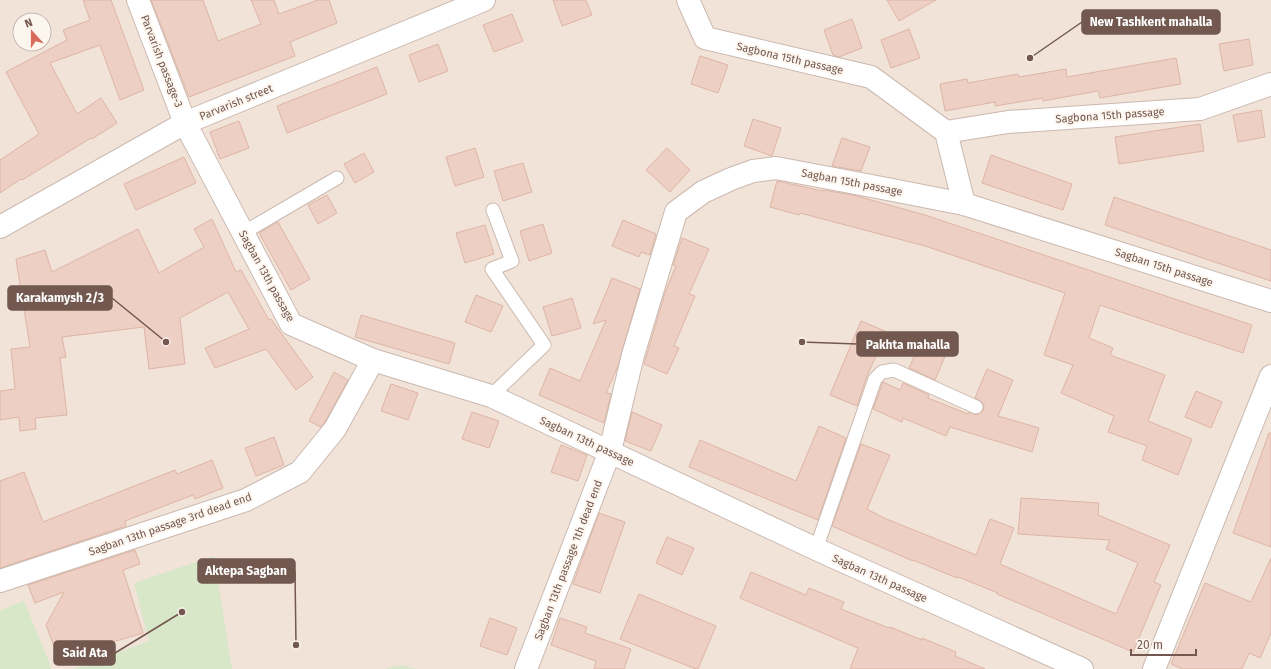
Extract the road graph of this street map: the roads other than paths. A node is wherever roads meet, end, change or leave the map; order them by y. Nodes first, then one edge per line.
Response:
1 (138, 0) edge
2 (688, 0) edge
3 (479, 1) edge
4 (1271, 84) edge
5 (185, 123) junction
6 (946, 132) junction
7 (337, 178) dead end
8 (964, 204) junction
9 (493, 210) dead end
10 (0, 227) edge
11 (243, 233) junction
12 (1271, 301) edge
13 (373, 360) junction
14 (1271, 376) edge
15 (491, 396) junction
16 (976, 407) dead end
17 (610, 451) junction
18 (816, 549) junction
19 (0, 581) edge
20 (526, 669) edge
21 (1082, 669) edge
22 (1154, 669) edge

1 - 5 street, Parvarish passage-3
2 - 6 street, Sagbona 15th passage
3 - 5 street, Parvarish street
4 - 6 street, Sagbona 15th passage
5 - 10 street, Parvarish street
5 - 11 street, Sagban 13th passage
6 - 8 street
7 - 11 lane
8 - 12 street, Sagban 15th passage
8 - 17 street, Sagban 15th passage
9 - 15 lane
11 - 13 street, Sagban 13th passage
13 - 15 street, Sagban 13th passage
13 - 19 street, Sagban 13th passage 3rd dead end
14 - 22 street
15 - 17 street, Sagban 13th passage
16 - 18 lane
17 - 18 street, Sagban 13th passage
17 - 20 street, Sagban 13th passage 1th dead end
18 - 21 street, Sagban 13th passage

